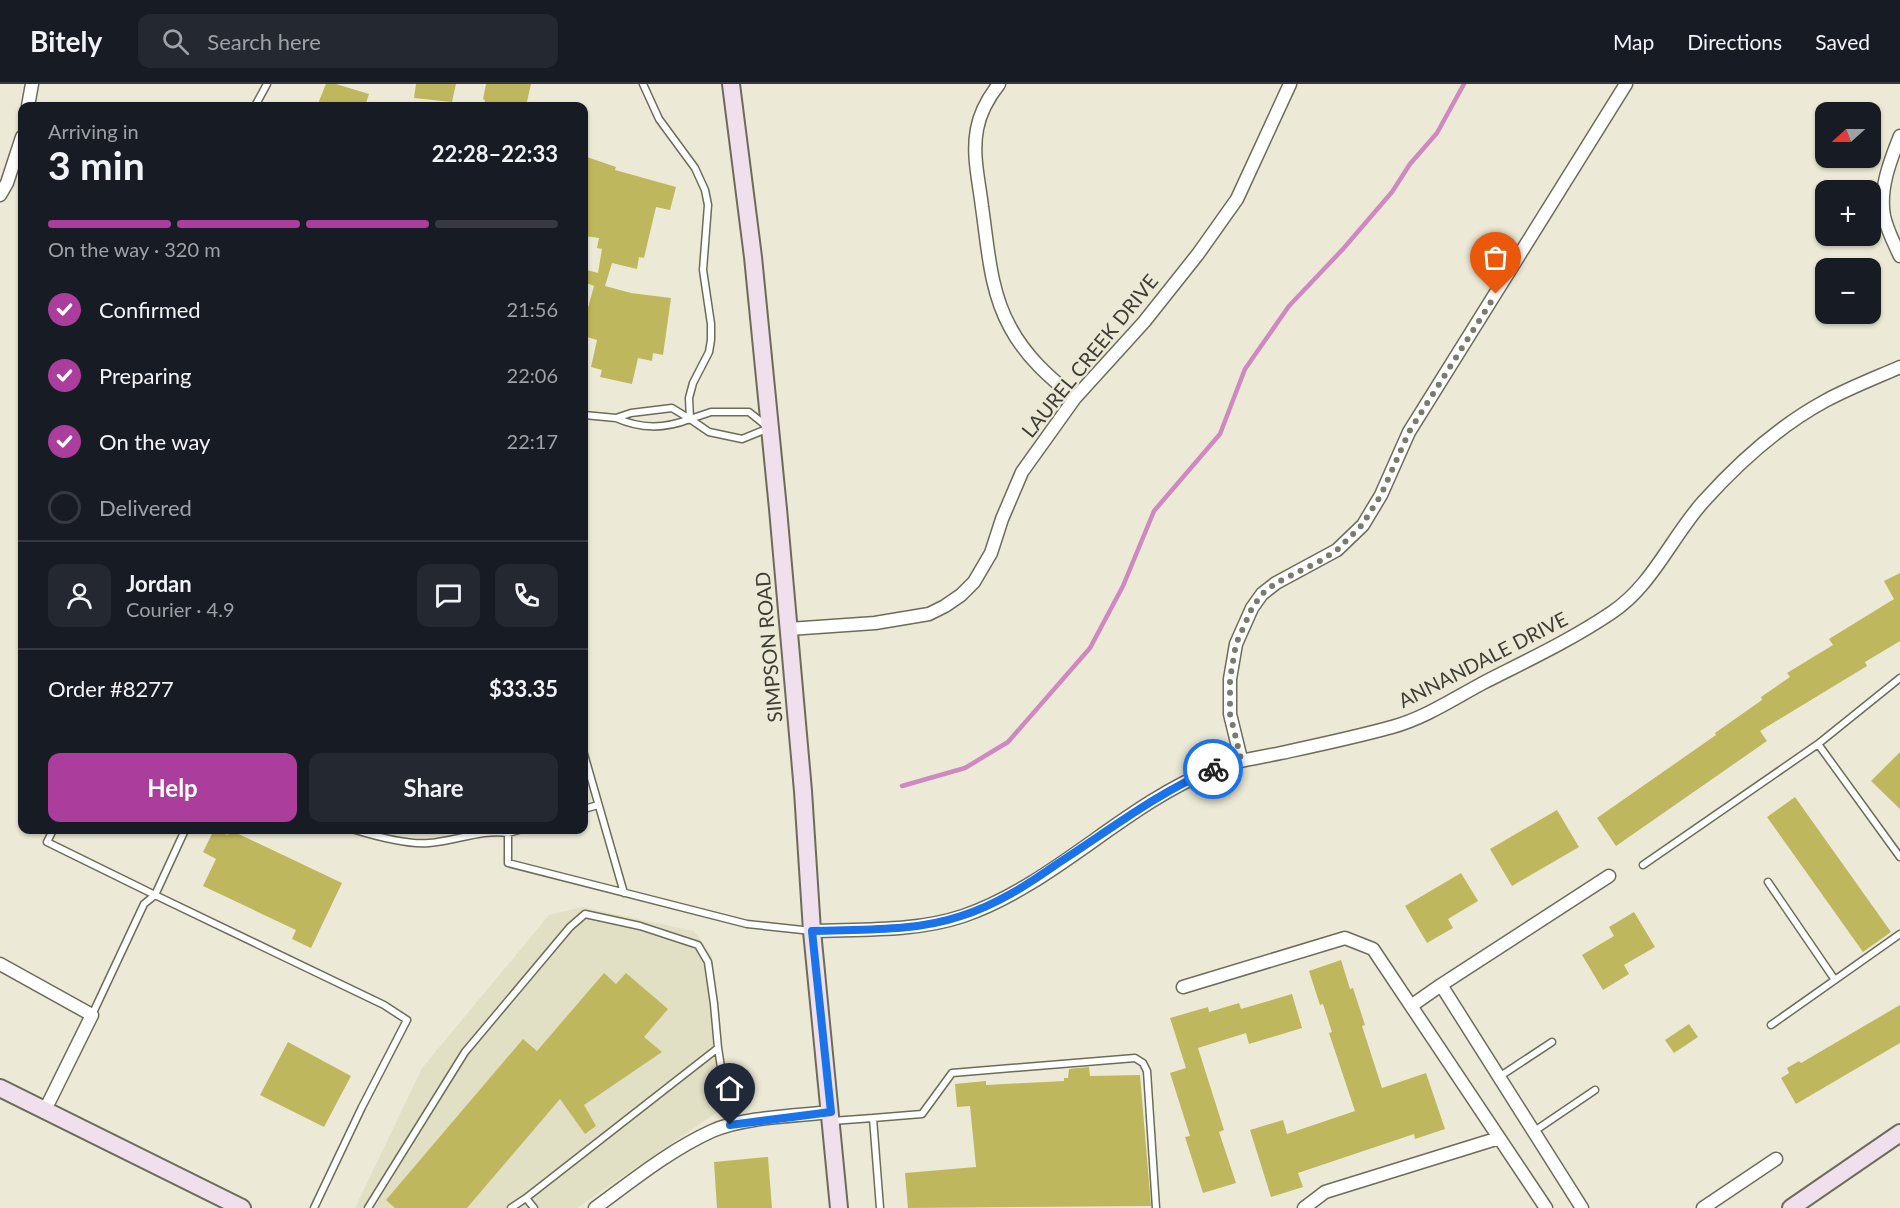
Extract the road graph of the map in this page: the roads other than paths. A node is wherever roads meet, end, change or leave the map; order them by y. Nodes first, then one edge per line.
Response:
1 (32, 84) edge
2 (267, 84) edge
3 (643, 84) edge
4 (731, 84) edge
5 (999, 84) edge
6 (1290, 84) edge
7 (1626, 84) edge
8 (29, 102) edge
9 (257, 102) edge
10 (1900, 136) edge
11 (18, 149) edge
12 (0, 195) edge
13 (1900, 256) edge
14 (1900, 367) edge
15 (1075, 398) junction
16 (588, 415) edge
17 (616, 417) junction
18 (690, 419) junction
19 (769, 428) junction
20 (789, 628) junction
21 (1900, 678) edge
22 (1818, 744) junction
23 (1241, 759) junction
24 (588, 769) edge
25 (598, 805) junction
26 (588, 808) edge
27 (51, 834) edge
28 (183, 834) edge
29 (368, 834) edge
30 (478, 834) edge
31 (508, 834) edge
32 (1900, 857) edge
33 (1643, 865) dead end
34 (1609, 876) dead end
35 (1768, 882) dead end
36 (624, 893) junction
37 (155, 895) junction
38 (812, 931) junction
39 (1900, 934) edge
40 (0, 964) edge
41 (1835, 980) junction
42 (1441, 985) junction
43 (1183, 987) dead end
44 (1411, 1006) junction
45 (92, 1016) junction
46 (1771, 1024) dead end
47 (1552, 1042) dead end
48 (718, 1048) junction
49 (1499, 1078) junction
50 (0, 1088) edge
51 (1595, 1090) dead end
52 (45, 1110) junction
53 (831, 1116) junction
54 (873, 1118) junction
55 (730, 1125) junction
56 (1533, 1132) junction
57 (1900, 1133) edge
58 (1499, 1138) junction
59 (1776, 1160) dead end
60 (526, 1198) junction
61 (242, 1208) edge
62 (314, 1208) edge
63 (368, 1208) edge
64 (511, 1208) edge
65 (534, 1208) edge
66 (596, 1208) edge
67 (839, 1208) edge
68 (880, 1208) edge
69 (1155, 1208) edge
70 (1304, 1208) edge
71 (1546, 1208) edge
72 (1582, 1208) edge
73 (1703, 1208) edge
74 (1791, 1208) edge

1 - 8 street
2 - 9 lane
3 - 18 lane
4 - 19 street, SIMPSON ROAD
5 - 15 street
6 - 15 street, LAUREL CREEK DRIVE
7 - 23 street
10 - 13 street
11 - 12 street
14 - 23 street, ANNANDALE DRIVE
15 - 20 street, LAUREL CREEK DRIVE
16 - 17 lane
17 - 18 lane
17 - 18 lane
18 - 19 lane
18 - 19 lane
19 - 20 street, SIMPSON ROAD
20 - 38 street, SIMPSON ROAD
21 - 22 lane
22 - 32 lane
22 - 33 lane
23 - 38 street, ANNANDALE DRIVE
24 - 25 lane
25 - 26 lane
25 - 36 lane
27 - 37 lane
28 - 37 lane
29 - 30 lane
31 - 36 lane
34 - 42 street
35 - 41 lane
36 - 38 lane
37 - 45 lane
37 - 62 lane
38 - 53 street, SIMPSON ROAD
39 - 41 lane
40 - 45 street
41 - 46 lane
42 - 44 street
42 - 49 street
43 - 44 street
44 - 58 street
45 - 52 street
47 - 49 lane
48 - 55 lane
48 - 60 lane
48 - 63 lane
49 - 56 street
50 - 52 street
51 - 56 lane
52 - 61 street
53 - 54 lane
53 - 55 street
53 - 67 street, SIMPSON ROAD
54 - 68 lane
54 - 69 lane
55 - 66 street
56 - 72 street
57 - 74 street
58 - 70 street
58 - 71 street
59 - 73 street
60 - 64 lane
60 - 65 lane

